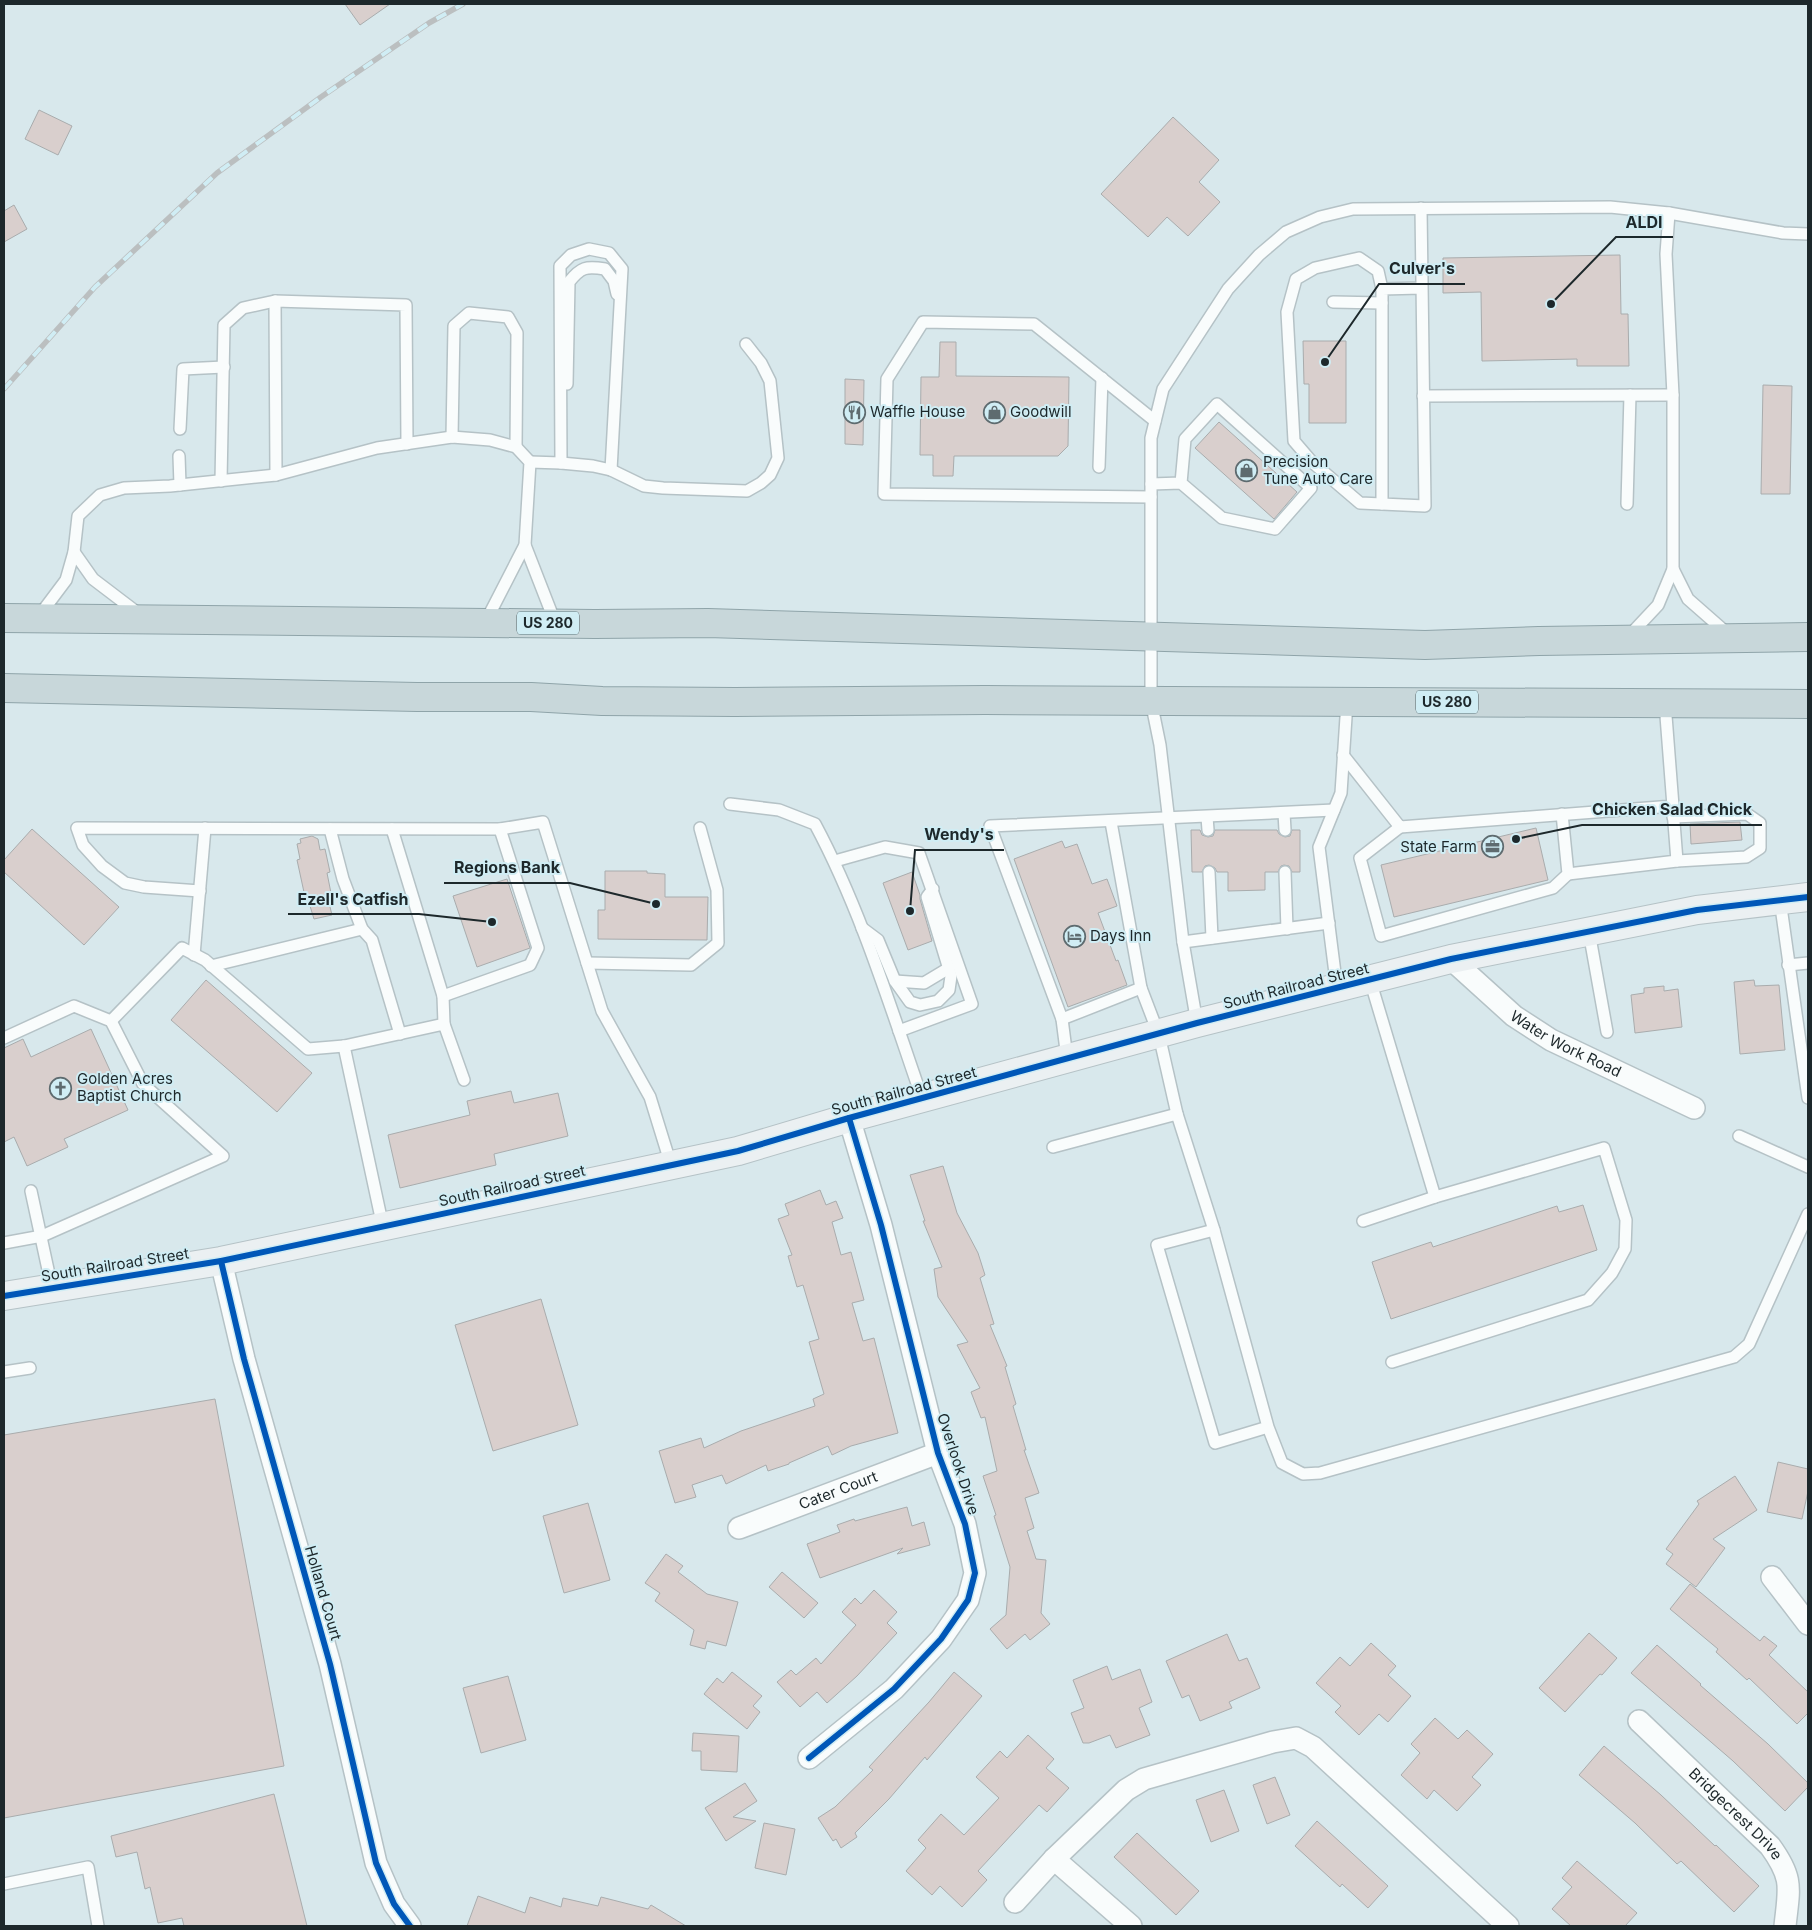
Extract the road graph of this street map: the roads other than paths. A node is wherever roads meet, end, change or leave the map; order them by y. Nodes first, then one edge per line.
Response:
1 (1421, 208) junction
2 (1669, 213) junction
3 (1808, 234) edge
4 (1421, 288) junction
5 (1382, 290) junction
6 (275, 301) junction
7 (1333, 302) dead end
8 (1382, 303) junction
9 (620, 306) junction
10 (746, 344) dead end
11 (224, 367) junction
12 (1102, 378) junction
13 (560, 395) junction
14 (1630, 395) junction
15 (1673, 395) junction
16 (1423, 396) junction
17 (1155, 421) junction
18 (180, 429) dead end
19 (452, 437) junction
20 (407, 444) junction
21 (516, 447) junction
22 (179, 456) dead end
23 (530, 462) junction
24 (561, 463) junction
25 (1098, 467) dead end
26 (611, 470) junction
27 (276, 475) junction
28 (222, 481) junction
29 (1181, 483) junction
30 (1151, 484) junction
31 (180, 485) junction
32 (1152, 497) junction
33 (1382, 504) junction
34 (1627, 504) dead end
35 (525, 545) junction
36 (74, 552) junction
37 (1673, 569) junction
38 (4, 618) edge
39 (37, 618) junction
40 (146, 619) junction
41 (485, 622) junction
42 (555, 623) junction
43 (1152, 637) junction
44 (1808, 637) edge
45 (1732, 638) junction
46 (1625, 640) junction
47 (4, 688) edge
48 (1151, 701) junction
49 (1347, 702) junction
50 (1665, 703) junction
51 (1808, 704) edge
52 (1343, 755) junction
53 (730, 804) dead end
54 (1334, 810) junction
55 (1673, 812) junction
56 (1284, 813) junction
57 (1562, 814) junction
58 (1208, 817) junction
59 (1168, 818) junction
60 (1111, 822) junction
61 (1400, 827) junction
62 (205, 828) junction
63 (700, 828) dead end
64 (330, 829) junction
65 (392, 829) junction
66 (500, 830) junction
67 (1208, 830) dead end
68 (1285, 830) dead end
69 (835, 861) junction
70 (1677, 861) junction
71 (1209, 872) dead end
72 (1285, 872) dead end
73 (1568, 874) junction
74 (933, 889) junction
75 (200, 891) junction
76 (1808, 897) edge
77 (1780, 900) junction
78 (1329, 923) junction
79 (862, 928) junction
80 (362, 929) junction
81 (1287, 930) junction
82 (1589, 932) junction
83 (1212, 938) junction
84 (1183, 942) junction
85 (194, 955) junction
86 (1451, 959) junction
87 (1808, 962) edge
88 (587, 963) junction
89 (1788, 965) junction
90 (211, 966) junction
91 (949, 968) junction
92 (1370, 980) junction
93 (895, 981) junction
94 (1141, 988) junction
95 (1337, 989) junction
96 (443, 996) junction
97 (1062, 1019) junction
98 (111, 1021) junction
99 (1196, 1023) junction
100 (444, 1024) junction
101 (898, 1031) junction
102 (1607, 1032) dead end
103 (400, 1034) junction
104 (1159, 1035) junction
105 (4, 1038) edge
106 (344, 1046) junction
107 (1067, 1060) junction
108 (464, 1080) dead end
109 (1808, 1098) edge
110 (922, 1099) junction
111 (1694, 1108) dead end
112 (1177, 1114) junction
113 (849, 1118) junction
114 (1739, 1136) dead end
115 (1054, 1148) dead end
116 (670, 1165) junction
117 (1808, 1167) edge
118 (31, 1191) dead end
119 (1435, 1197) junction
120 (1808, 1214) edge
121 (1363, 1221) dead end
122 (383, 1227) junction
123 (1214, 1230) junction
124 (42, 1236) junction
125 (4, 1244) edge
126 (221, 1261) junction
127 (52, 1288) junction
128 (4, 1296) edge
129 (1392, 1362) dead end
130 (30, 1368) dead end
131 (4, 1372) edge
132 (1268, 1427) junction
133 (938, 1452) junction
134 (739, 1528) dead end
135 (1772, 1577) dead end
136 (1808, 1624) edge
137 (1639, 1720) dead end
138 (809, 1758) dead end
139 (1054, 1859) junction
140 (4, 1884) edge
141 (1015, 1902) dead end
142 (98, 1926) edge
143 (410, 1926) edge
144 (1132, 1926) edge
145 (1508, 1926) edge
146 (1785, 1926) edge

1 - 2 lane
1 - 4 lane
1 - 17 lane
2 - 3 lane
2 - 15 lane
4 - 5 lane
4 - 16 lane
5 - 8 lane
5 - 33 lane
6 - 11 lane
6 - 20 lane
6 - 27 lane
7 - 8 lane
8 - 33 lane
9 - 13 lane
9 - 13 lane
9 - 26 lane
10 - 26 lane
11 - 18 lane
11 - 28 lane
12 - 17 lane
12 - 25 lane
12 - 32 lane
13 - 24 lane
14 - 15 lane
14 - 16 lane
14 - 34 lane
15 - 37 lane
16 - 33 lane
17 - 30 lane
19 - 20 lane
19 - 21 lane
19 - 21 lane
20 - 27 lane
21 - 23 lane
22 - 31 lane
23 - 24 lane
23 - 35 lane
24 - 26 lane
27 - 28 lane
28 - 31 lane
29 - 29 lane
29 - 30 lane
30 - 32 lane
31 - 36 lane
32 - 43 lane
35 - 41 lane
35 - 42 lane
36 - 39 lane
36 - 40 lane
37 - 45 lane
37 - 46 lane
38 - 39 highway, US 280
39 - 40 highway, US 280
40 - 41 highway, US 280
41 - 42 highway, US 280
42 - 43 highway, US 280
43 - 46 highway, US 280
43 - 48 lane
44 - 45 highway, US 280
45 - 46 highway, US 280
47 - 48 highway, US 280
48 - 49 highway, US 280
48 - 59 lane
49 - 50 highway, US 280
49 - 52 lane
50 - 51 highway, US 280
50 - 55 lane
52 - 54 lane
52 - 61 lane
53 - 69 lane
54 - 56 lane
54 - 78 lane
55 - 57 lane
55 - 70 lane
55 - 70 lane
56 - 58 lane
56 - 68 lane
57 - 61 lane
57 - 73 lane
58 - 59 lane
58 - 67 lane
59 - 60 lane
59 - 84 lane
60 - 94 lane
60 - 97 lane
61 - 73 lane
62 - 64 lane
62 - 75 lane
62 - 75 lane
63 - 88 lane
64 - 65 lane
64 - 80 lane
65 - 66 lane
65 - 96 lane
66 - 88 lane
66 - 96 lane
69 - 74 lane
69 - 79 lane
70 - 73 lane
71 - 83 lane
72 - 81 lane
74 - 91 lane
74 - 101 lane
75 - 85 lane
76 - 77 street, South Railroad Street
77 - 82 street, South Railroad Street
77 - 89 lane
78 - 81 lane
78 - 95 lane
79 - 93 lane
79 - 101 lane
80 - 90 lane
80 - 103 lane
81 - 83 lane
82 - 86 street, South Railroad Street
82 - 102 lane
83 - 84 lane
84 - 99 lane
85 - 90 lane
85 - 98 lane
86 - 92 street, South Railroad Street
86 - 111 street, Water Work Road
87 - 89 lane
88 - 116 lane
89 - 109 lane
90 - 106 lane
91 - 93 lane
91 - 93 lane
92 - 95 street, South Railroad Street
92 - 119 lane
94 - 97 lane
94 - 104 lane
95 - 99 street, South Railroad Street
96 - 100 lane
97 - 107 lane
98 - 105 lane
98 - 124 lane
99 - 104 street, South Railroad Street
100 - 103 lane
100 - 108 lane
101 - 110 lane
103 - 106 lane
104 - 107 street, South Railroad Street
104 - 112 lane
106 - 122 lane
107 - 110 street, South Railroad Street
110 - 113 street, South Railroad Street
112 - 115 lane
112 - 123 lane
113 - 116 street, South Railroad Street
113 - 133 street, Overlook Drive
114 - 117 lane
116 - 122 street, South Railroad Street
118 - 124 lane
119 - 121 lane
119 - 129 lane
120 - 132 lane
122 - 126 street, South Railroad Street
123 - 132 lane
123 - 132 lane
124 - 125 lane
124 - 127 lane
126 - 127 street, South Railroad Street
126 - 143 street, Holland Court
127 - 128 street, South Railroad Street
130 - 131 lane
133 - 134 street, Cater Court
133 - 138 street, Overlook Drive
135 - 136 street
137 - 146 street, Bridgecrest Drive
139 - 141 street
139 - 144 street
139 - 145 street
140 - 142 lane

